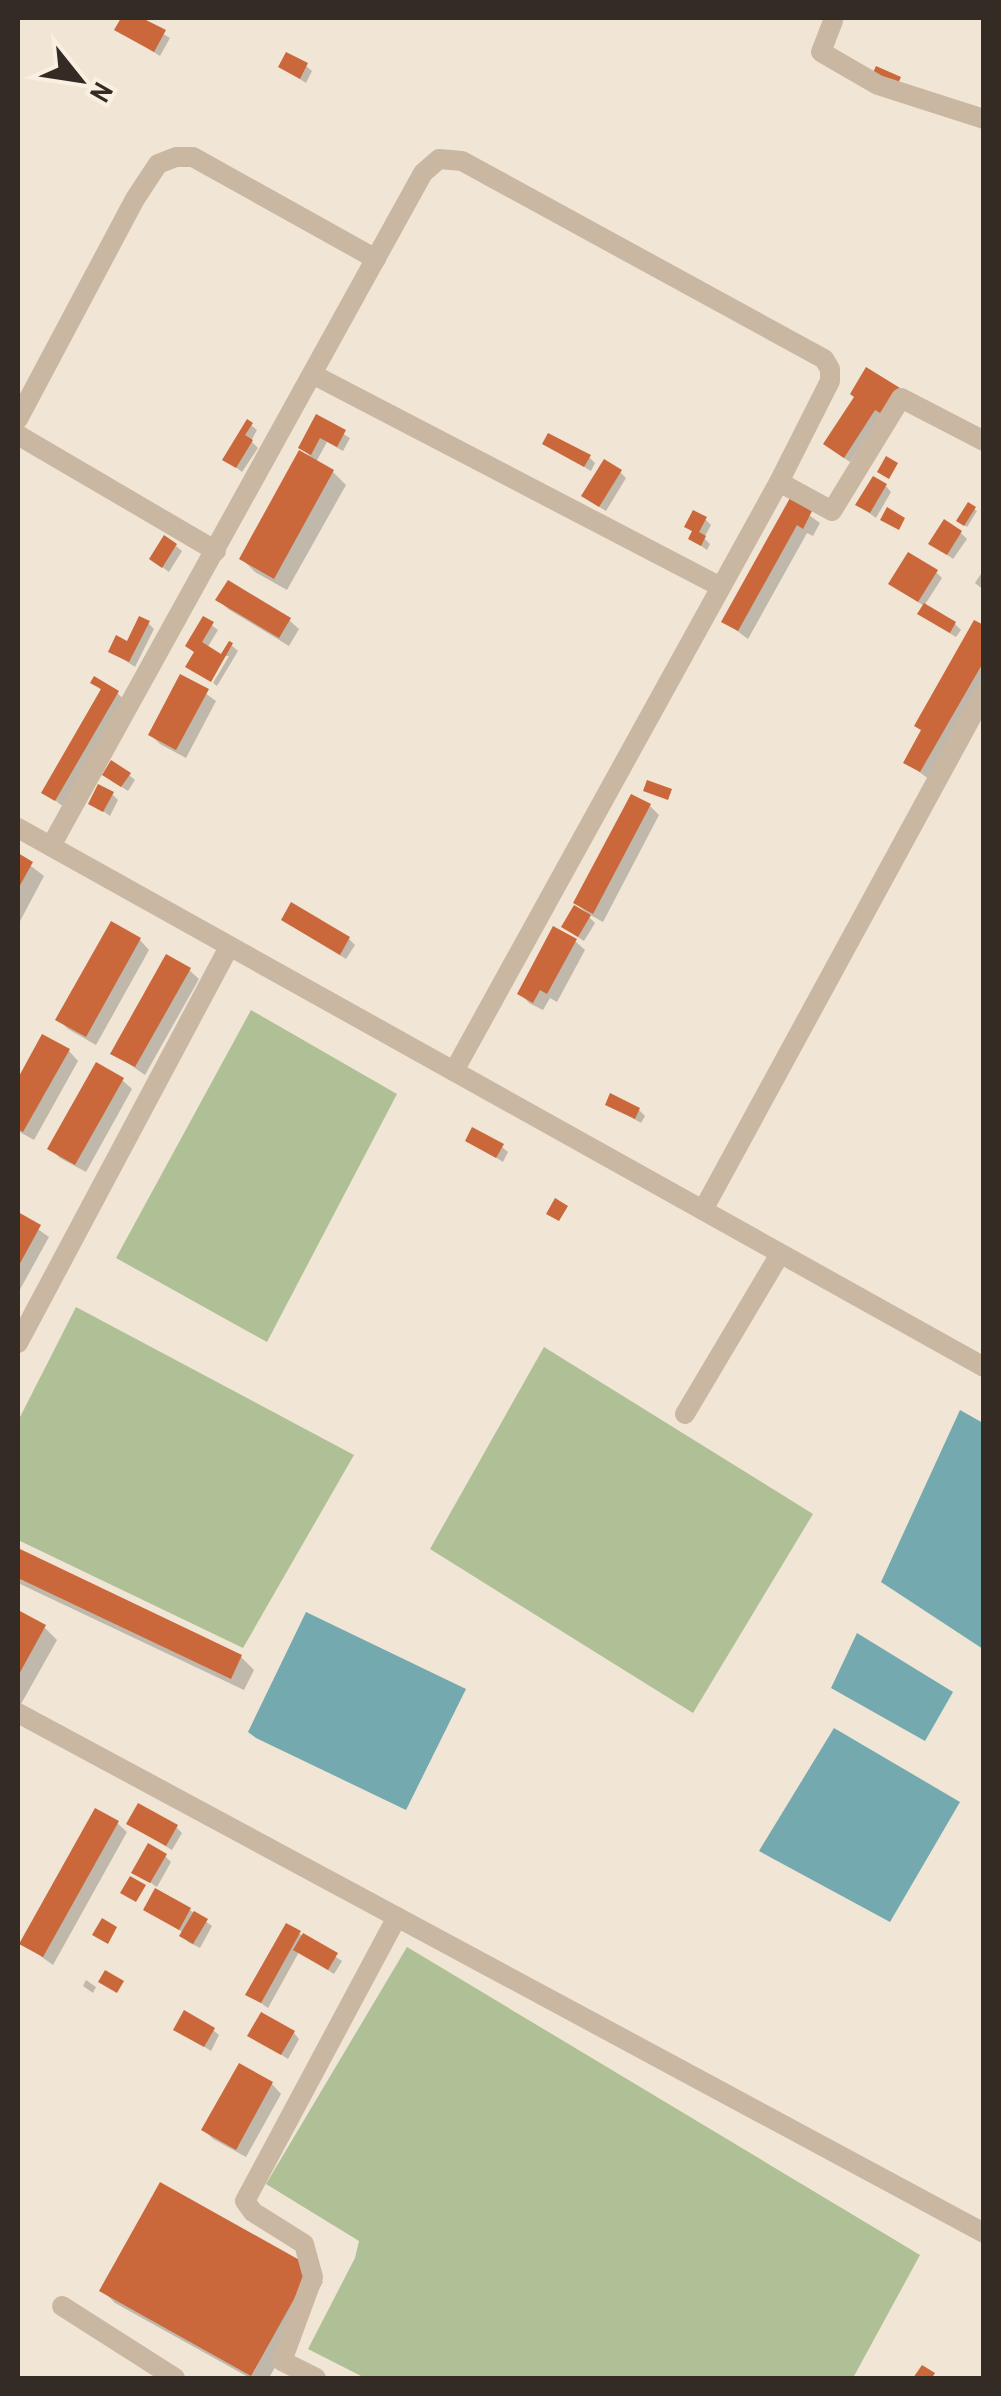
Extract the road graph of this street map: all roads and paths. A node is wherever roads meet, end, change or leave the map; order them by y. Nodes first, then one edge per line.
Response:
1 (833, 20) dead end
2 (984, 119) edge
3 (376, 259) junction
4 (314, 375) junction
5 (18, 419) edge
6 (18, 435) edge
7 (984, 441) edge
8 (779, 482) junction
9 (216, 551) junction
10 (720, 587) junction
11 (984, 694) edge
12 (18, 828) edge
13 (52, 846) junction
14 (229, 946) junction
15 (454, 1071) junction
16 (703, 1210) junction
17 (780, 1254) junction
18 (18, 1343) edge
19 (984, 1367) edge
20 (685, 1414) dead end
21 (18, 1714) edge
22 (397, 1917) junction
23 (984, 2233) edge
24 (62, 2306) dead end
25 (175, 2378) edge
26 (316, 2378) edge

1 - 2 street
3 - 4 street
3 - 5 street
3 - 8 street
4 - 9 street
4 - 10 street
6 - 9 street
7 - 8 street
8 - 10 street
9 - 13 street
10 - 15 street
11 - 16 street
12 - 13 street
13 - 14 street
14 - 15 street
14 - 18 street
15 - 16 street
16 - 17 street
17 - 19 street
17 - 20 street
21 - 22 street
22 - 23 street
22 - 26 street
24 - 25 street

